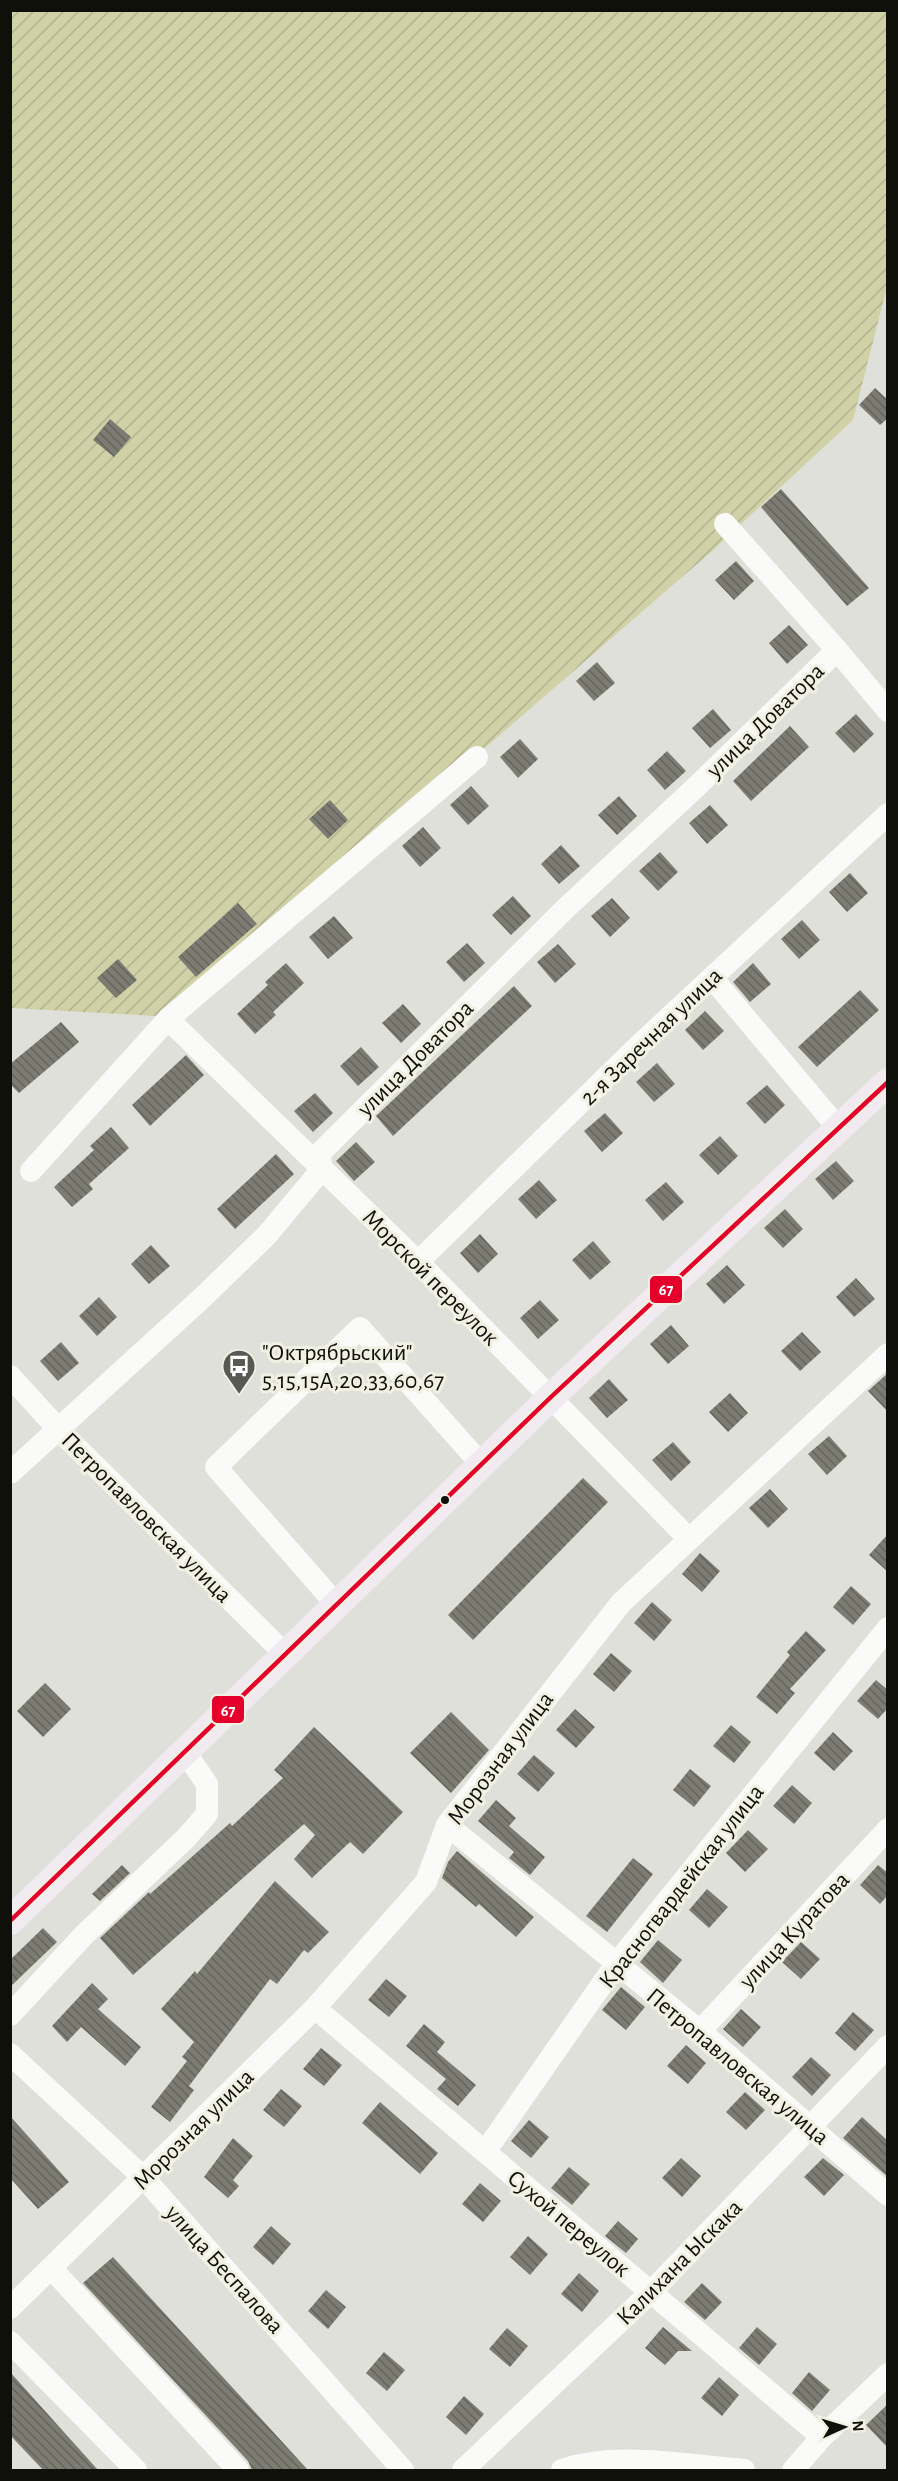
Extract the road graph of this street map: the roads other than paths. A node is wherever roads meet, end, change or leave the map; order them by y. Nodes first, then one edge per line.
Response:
1 (725, 524) dead end
2 (837, 650) junction
3 (888, 711) edge
4 (477, 757) dead end
5 (888, 814) edge
6 (712, 978) junction
7 (168, 1019) junction
8 (888, 1082) edge
9 (839, 1129) junction
10 (322, 1169) junction
11 (31, 1171) dead end
12 (418, 1263) junction
13 (888, 1354) edge
14 (10, 1376) edge
15 (551, 1397) junction
16 (59, 1430) junction
17 (482, 1466) junction
18 (10, 1473) edge
19 (689, 1539) junction
20 (336, 1604) junction
21 (888, 1628) edge
22 (286, 1656) junction
23 (185, 1752) junction
24 (447, 1825) junction
25 (888, 1829) edge
26 (10, 1921) edge
27 (616, 1964) junction
28 (315, 2008) junction
29 (10, 2015) edge
30 (700, 2031) junction
31 (888, 2046) edge
32 (10, 2054) edge
33 (812, 2128) junction
34 (485, 2152) junction
35 (144, 2178) junction
36 (888, 2195) edge
37 (51, 2268) junction
38 (651, 2292) junction
39 (10, 2308) edge
40 (10, 2342) edge
41 (888, 2374) edge
42 (822, 2437) junction
43 (136, 2470) edge
44 (238, 2470) edge
45 (403, 2470) edge
46 (463, 2470) edge
47 (562, 2470) edge
48 (744, 2470) edge
49 (793, 2470) edge

1 - 2 street
2 - 3 street
2 - 10 street, улица Доватора
4 - 7 street
5 - 6 street, 2-я Заречная улица
6 - 9 street
6 - 12 street, 2-я Заречная улица
7 - 10 street, Морской переулок
7 - 11 street
8 - 9 main road
9 - 15 main road
10 - 12 street, Морской переулок
10 - 16 street, улица Доватора
12 - 15 street, Морской переулок
13 - 19 street, Морозная улица
14 - 16 street, Петропавловская улица
15 - 17 main road
15 - 19 street, Морской переулок
16 - 18 street, улица Доватора
16 - 22 street, Петропавловская улица
17 - 20 main road
17 - 20 street
19 - 24 street, Морозная улица
20 - 22 main road
21 - 27 street, Красногвардейская улица
22 - 23 main road
23 - 26 main road
23 - 29 street
24 - 27 street, Петропавловская улица
24 - 28 street, Морозная улица
25 - 30 street, улица Куратова
27 - 30 street, Петропавловская улица
27 - 34 street, Красногвардейская улица
28 - 34 street, Сухой переулок
28 - 35 street, Морозная улица
30 - 33 street, Петропавловская улица
31 - 33 street, Калихана Ыскака
32 - 35 street, улица Беспалова
33 - 36 street, Петропавловская улица
33 - 38 street, Калихана Ыскака
34 - 38 street, Сухой переулок
35 - 37 street, Морозная улица
35 - 45 street, улица Беспалова
37 - 39 street, Морозная улица
37 - 44 street
38 - 42 street, Сухой переулок
38 - 46 street, Калихана Ыскака
40 - 43 street
41 - 42 street
42 - 49 street
47 - 48 street

